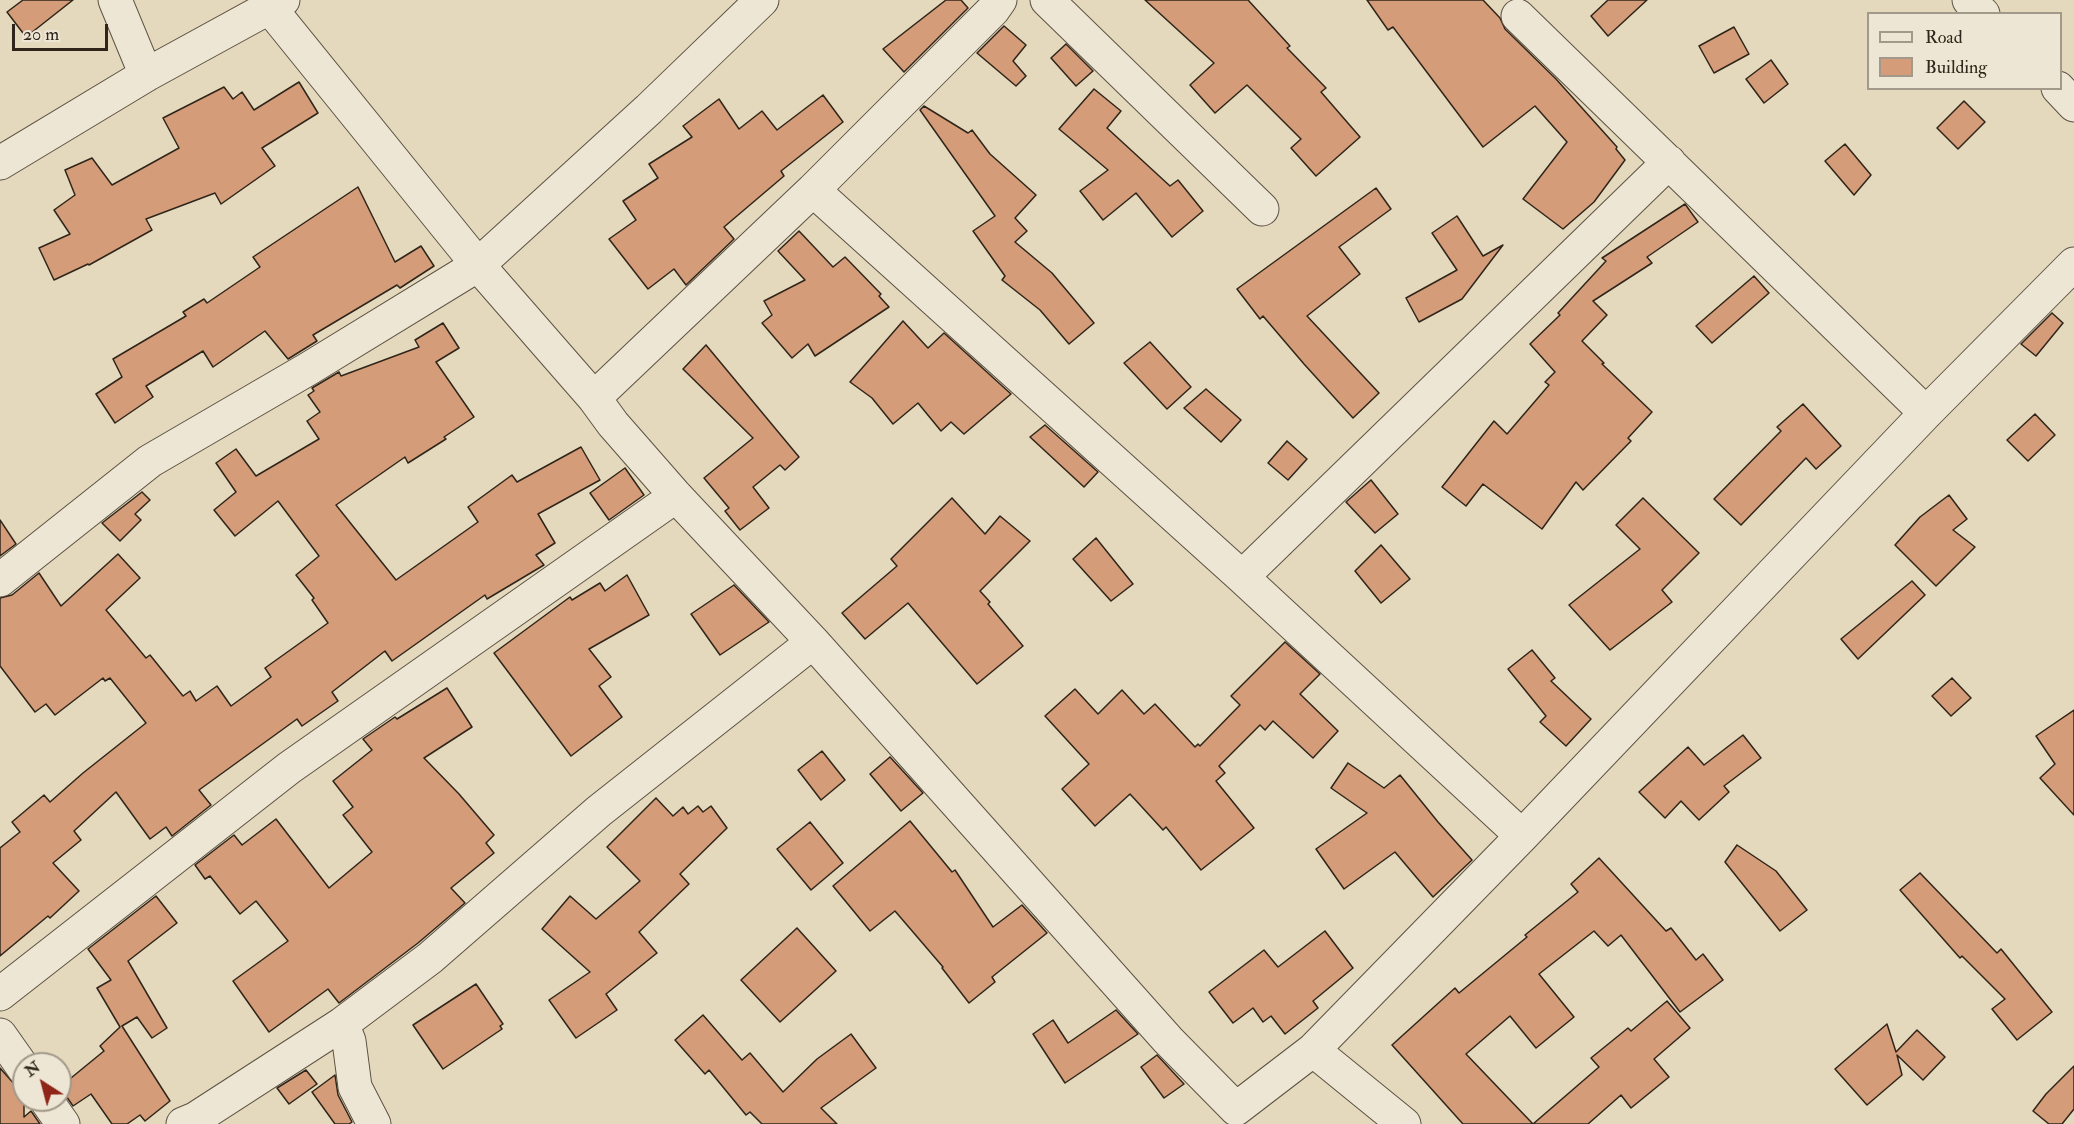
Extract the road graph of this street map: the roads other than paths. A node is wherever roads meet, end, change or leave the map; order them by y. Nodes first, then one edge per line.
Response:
1 (115, 0) edge
2 (762, 0) edge
3 (1000, 0) edge
4 (1047, 0) edge
5 (1969, 0) edge
6 (276, 4) edge
7 (1518, 5) edge
8 (1981, 12) edge
9 (146, 75) junction
10 (2060, 90) edge
11 (2074, 105) edge
12 (1669, 162) junction
13 (0, 163) edge
14 (813, 190) junction
15 (1262, 209) dead end
16 (2074, 264) edge
17 (478, 265) junction
18 (594, 398) junction
19 (1926, 413) junction
20 (676, 496) junction
21 (1242, 577) junction
22 (0, 580) edge
23 (813, 642) junction
24 (1522, 836) junction
25 (0, 994) edge
26 (342, 1024) junction
27 (0, 1035) edge
28 (1313, 1050) junction
29 (12, 1052) edge
30 (1230, 1116) edge
31 (183, 1124) edge
32 (374, 1124) edge
33 (1404, 1124) edge

1 - 9 street
2 - 17 street
3 - 14 street
4 - 15 street
5 - 8 street
6 - 9 street
6 - 17 street
7 - 12 street
9 - 13 street
10 - 11 street
12 - 19 street
12 - 21 street
14 - 18 street
14 - 21 street
16 - 19 street
17 - 18 street
17 - 22 street
18 - 20 street
19 - 24 street
20 - 23 street
20 - 25 street
21 - 24 street
23 - 26 street
23 - 30 street
24 - 28 street
26 - 31 street
26 - 32 street
27 - 29 street
28 - 30 street
28 - 33 street

